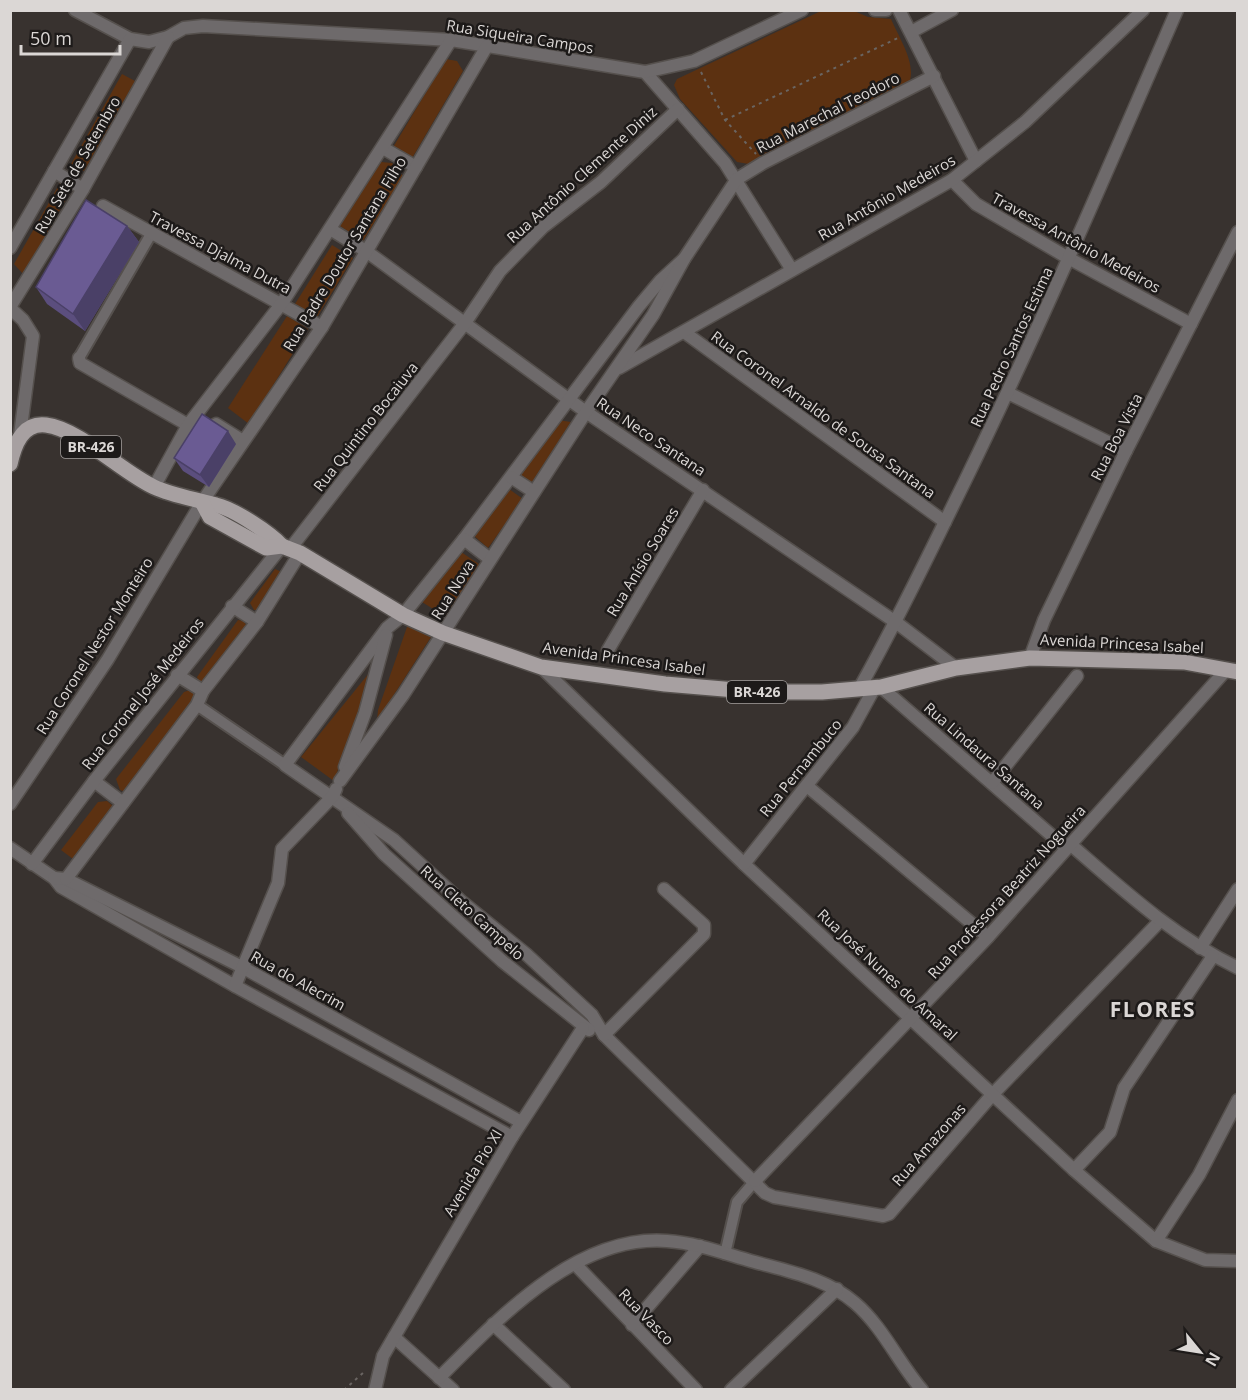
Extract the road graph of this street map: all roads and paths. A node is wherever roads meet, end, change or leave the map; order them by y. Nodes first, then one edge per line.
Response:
1 (802, 10) edge
2 (875, 10) edge
3 (886, 10) edge
4 (900, 10) edge
5 (952, 10) edge
6 (1143, 10) edge
7 (1176, 10) edge
8 (77, 11) edge
9 (911, 32) junction
10 (168, 37) junction
11 (130, 39) junction
12 (450, 40) junction
13 (487, 46) junction
14 (694, 61) junction
15 (645, 72) junction
16 (934, 76) junction
17 (678, 109) junction
18 (725, 120) junction
19 (383, 148) junction
20 (976, 161) junction
21 (763, 163) junction
22 (416, 167) junction
23 (54, 171) junction
24 (737, 179) junction
25 (952, 180) junction
26 (83, 189) junction
27 (103, 206) dead end
28 (330, 229) junction
29 (1238, 232) edge
30 (151, 234) junction
31 (10, 248) edge
32 (366, 251) junction
33 (684, 259) junction
34 (1070, 259) junction
35 (792, 270) junction
36 (282, 303) junction
37 (639, 306) junction
38 (10, 308) edge
39 (653, 315) junction
40 (465, 323) junction
41 (1191, 324) junction
42 (322, 327) junction
43 (684, 332) junction
44 (618, 334) junction
45 (633, 345) junction
46 (79, 358) joint
47 (616, 370) junction
48 (1008, 393) junction
49 (570, 400) junction
50 (586, 412) junction
51 (197, 413) junction
52 (188, 425) junction
53 (20, 435) junction
54 (243, 441) junction
55 (1126, 451) junction
56 (10, 464) edge
57 (511, 477) junction
58 (154, 487) junction
59 (703, 490) junction
60 (534, 492) junction
61 (202, 502) junction
62 (945, 522) junction
63 (464, 539) junction
64 (290, 550) junction
65 (490, 559) junction
66 (232, 606) junction
67 (403, 615) junction
68 (257, 622) junction
69 (897, 623) junction
70 (387, 628) junction
71 (443, 633) junction
72 (608, 650) dead end
73 (1030, 658) junction
74 (541, 667) junction
75 (956, 668) junction
76 (1232, 671) edge
77 (177, 675) junction
78 (1077, 676) dead end
79 (878, 687) junction
80 (859, 689) junction
81 (203, 691) junction
82 (197, 705) junction
83 (285, 765) junction
84 (340, 780) junction
85 (94, 781) junction
86 (992, 783) junction
87 (807, 786) junction
88 (333, 796) junction
89 (10, 804) edge
90 (123, 804) junction
91 (1068, 846) junction
92 (10, 848) edge
93 (32, 864) junction
94 (744, 864) junction
95 (60, 879) junction
96 (664, 889) dead end
97 (1238, 889) edge
98 (1232, 908) edge
99 (1160, 921) junction
100 (988, 937) junction
101 (1200, 948) junction
102 (1213, 956) junction
103 (242, 968) junction
104 (1238, 968) edge
105 (235, 986) junction
106 (913, 1018) junction
107 (583, 1028) junction
108 (604, 1035) junction
109 (400, 1054) junction
110 (393, 1072) junction
111 (992, 1095) junction
112 (1238, 1100) edge
113 (521, 1122) junction
114 (512, 1137) junction
115 (1074, 1170) junction
116 (755, 1181) junction
117 (889, 1214) joint
118 (1156, 1241) junction
119 (700, 1246) junction
120 (724, 1254) junction
121 (1238, 1261) edge
122 (574, 1264) junction
123 (837, 1289) junction
124 (493, 1324) junction
125 (632, 1324) junction
126 (394, 1337) junction
127 (383, 1356) junction
128 (440, 1378) junction
129 (344, 1389) edge
130 (375, 1389) edge
131 (453, 1389) edge
132 (564, 1389) edge
133 (696, 1389) edge
134 (731, 1389) edge
135 (922, 1389) edge

1 - 14 street
2 - 3 street
4 - 9 street
5 - 9 street
6 - 20 street, Rua Antônio Medeiros
7 - 34 street, Rua Pedro Santos Estima
8 - 11 street, Rua Siqueira Campos
9 - 16 street
9 - 18 path
10 - 11 street, Rua Siqueira Campos
10 - 12 street, Rua Siqueira Campos
10 - 26 street, Rua Sete de Setembro
11 - 23 street, Rua Sete de Setembro
12 - 13 street, Rua Siqueira Campos
12 - 19 street, Rua Padre Doutor Santana Filho
13 - 15 street, Rua Siqueira Campos
13 - 22 street, Rua Padre Doutor Santana Filho
14 - 15 street
14 - 18 path
15 - 17 street
16 - 20 street
16 - 21 street, Rua Marechal Teodoro
17 - 24 street
17 - 40 street, Rua Antônio Clemente Diniz
18 - 21 path
19 - 22 street
19 - 28 street, Rua Padre Doutor Santana Filho
20 - 25 street, Rua Antônio Medeiros
21 - 24 street, Rua Marechal Teodoro
22 - 32 street, Rua Padre Doutor Santana Filho
23 - 26 street
23 - 31 street, Rua Sete de Setembro
24 - 33 street
24 - 35 street
25 - 34 street, Travessa Antônio Medeiros
25 - 35 street, Rua Antônio Medeiros
26 - 38 street, Rua Sete de Setembro
27 - 30 street, Travessa Djalma Dutra
28 - 32 street, Rua Neco Santana
28 - 36 street, Rua Padre Doutor Santana Filho
29 - 41 street, Rua Boa Vista
30 - 36 street, Travessa Djalma Dutra
30 - 46 street
32 - 40 street, Rua Neco Santana
32 - 42 street, Rua Padre Doutor Santana Filho
33 - 37 street, Rua Nova
33 - 39 street, Rua Nova
34 - 41 street, Travessa Antônio Medeiros
34 - 48 street, Rua Pedro Santos Estima
35 - 43 street, Rua Antônio Medeiros
36 - 42 street, Travessa Djalma Dutra
36 - 51 street, Rua Padre Doutor Santana Filho
37 - 39 street
37 - 44 street, Rua Nova
38 - 53 street
39 - 45 street, Rua Nova
40 - 49 street, Rua Neco Santana
40 - 64 street, Rua Quintino Bocaiuva
41 - 55 street, Rua Boa Vista
42 - 54 street, Rua Padre Doutor Santana Filho
43 - 47 street, Rua Antônio Medeiros
43 - 62 street, Rua Coronel Arnaldo de Sousa Santana
44 - 45 street
44 - 49 street, Rua Nova
45 - 47 street, Rua Nova
46 - 52 street
47 - 50 street, Rua Nova
48 - 55 street
48 - 62 street, Rua Pedro Santos Estima
49 - 50 street, Rua Neco Santana
49 - 57 street, Rua Nova
50 - 59 street, Rua Neco Santana
50 - 60 street, Rua Nova
51 - 52 street, Rua Padre Doutor Santana Filho
51 - 54 street
52 - 58 street, Rua Padre Doutor Santana Filho
53 - 56 main road
53 - 58 main road, Avenida Princesa Isabel / BR-426
54 - 61 street, Rua Padre Doutor Santana Filho
55 - 73 street, Rua Boa Vista
57 - 60 street
57 - 63 street, Rua Nova
58 - 61 main road, Avenida Princesa Isabel / BR-426
59 - 69 street, Rua Neco Santana
59 - 72 street, Rua Anísio Soares
60 - 65 street, Rua Nova
61 - 64 main road, Avenida Princesa Isabel / BR-426
61 - 89 street, Rua Coronel Nestor Monteiro
62 - 69 street, Rua Pedro Santos Estima
63 - 65 street
63 - 67 street, Rua Nova
64 - 66 street, Rua Coronel José Medeiros
64 - 67 main road, Avenida Princesa Isabel / BR-426
64 - 68 street
65 - 71 street, Rua Nova
66 - 68 street
66 - 77 street, Rua Coronel José Medeiros
67 - 70 street, Rua Nova
67 - 71 main road, Avenida Princesa Isabel / BR-426
68 - 81 street
69 - 75 street, Rua Neco Santana
69 - 80 street, Rua Pedro Santos Estima
70 - 83 street, Rua Nova
70 - 84 street, Rua Nova
71 - 74 main road, Avenida Princesa Isabel / BR-426
71 - 84 street, Rua Nova
73 - 75 main road, Avenida Princesa Isabel / BR-426
73 - 76 main road, Avenida Princesa Isabel / BR-426
74 - 80 main road, Avenida Princesa Isabel / BR-426
74 - 94 street, Rua José Nunes do Amaral
75 - 79 main road, Avenida Princesa Isabel / BR-426
76 - 91 street, Rua Professora Beatriz Nogueira
77 - 81 street
77 - 85 street, Rua Coronel José Medeiros
78 - 86 street
79 - 80 main road, Avenida Princesa Isabel / BR-426
79 - 86 street, Rua Lindaura Santana
79 - 87 street, Rua Pernambuco
81 - 82 street
82 - 83 street, Rua Cleto Campelo
82 - 90 street
83 - 88 street, Rua Cleto Campelo
84 - 88 street, Rua Nova
85 - 90 street
85 - 93 street, Rua Coronel José Medeiros
86 - 91 street, Rua Lindaura Santana
87 - 94 street, Rua Pernambuco
87 - 100 street
88 - 103 street, Rua Nova
88 - 107 street, Rua Cleto Campelo
88 - 108 street, Rua Cleto Campelo
90 - 95 street
91 - 99 street, Rua Lindaura Santana
91 - 100 street, Rua Professora Beatriz Nogueira
92 - 93 street, Rua do Alecrim
93 - 95 street, Rua do Alecrim
94 - 106 street, Rua José Nunes do Amaral
95 - 103 street, Rua do Alecrim
95 - 105 street, Rua do Alecrim
96 - 108 street
97 - 98 street
98 - 101 street
99 - 101 street, Rua Lindaura Santana
99 - 111 street, Rua Amazonas
100 - 106 street, Rua Professora Beatriz Nogueira
101 - 102 street, Rua Lindaura Santana
102 - 104 street, Rua Lindaura Santana
102 - 115 street
103 - 105 street, Rua Nova
103 - 109 street, Rua do Alecrim
105 - 110 street, Rua do Alecrim
106 - 111 street, Rua José Nunes do Amaral
106 - 116 street, Rua Professora Beatriz Nogueira
107 - 108 street, Rua Cleto Campelo
107 - 113 street, Avenida Pio XI
108 - 116 street, Rua Cleto Campelo
109 - 110 street
109 - 113 street, Rua do Alecrim
110 - 114 street, Rua do Alecrim
111 - 115 street, Rua José Nunes do Amaral
111 - 117 street, Rua Amazonas
112 - 118 street
113 - 114 street, Avenida Pio XI
114 - 126 street, Avenida Pio XI
115 - 118 street, Rua José Nunes do Amaral
116 - 117 street, Rua Cleto Campelo
116 - 120 street
118 - 121 street, Rua José Nunes do Amaral
119 - 120 street
119 - 122 street
119 - 125 street
120 - 123 street
122 - 124 street
122 - 125 street, Rua Vasco
123 - 134 street
123 - 135 street
124 - 128 street
124 - 132 street
125 - 133 street, Rua Vasco
126 - 127 street, Avenida Pio XI
126 - 128 street
127 - 129 path
127 - 130 street, Avenida Pio XI
128 - 131 street

